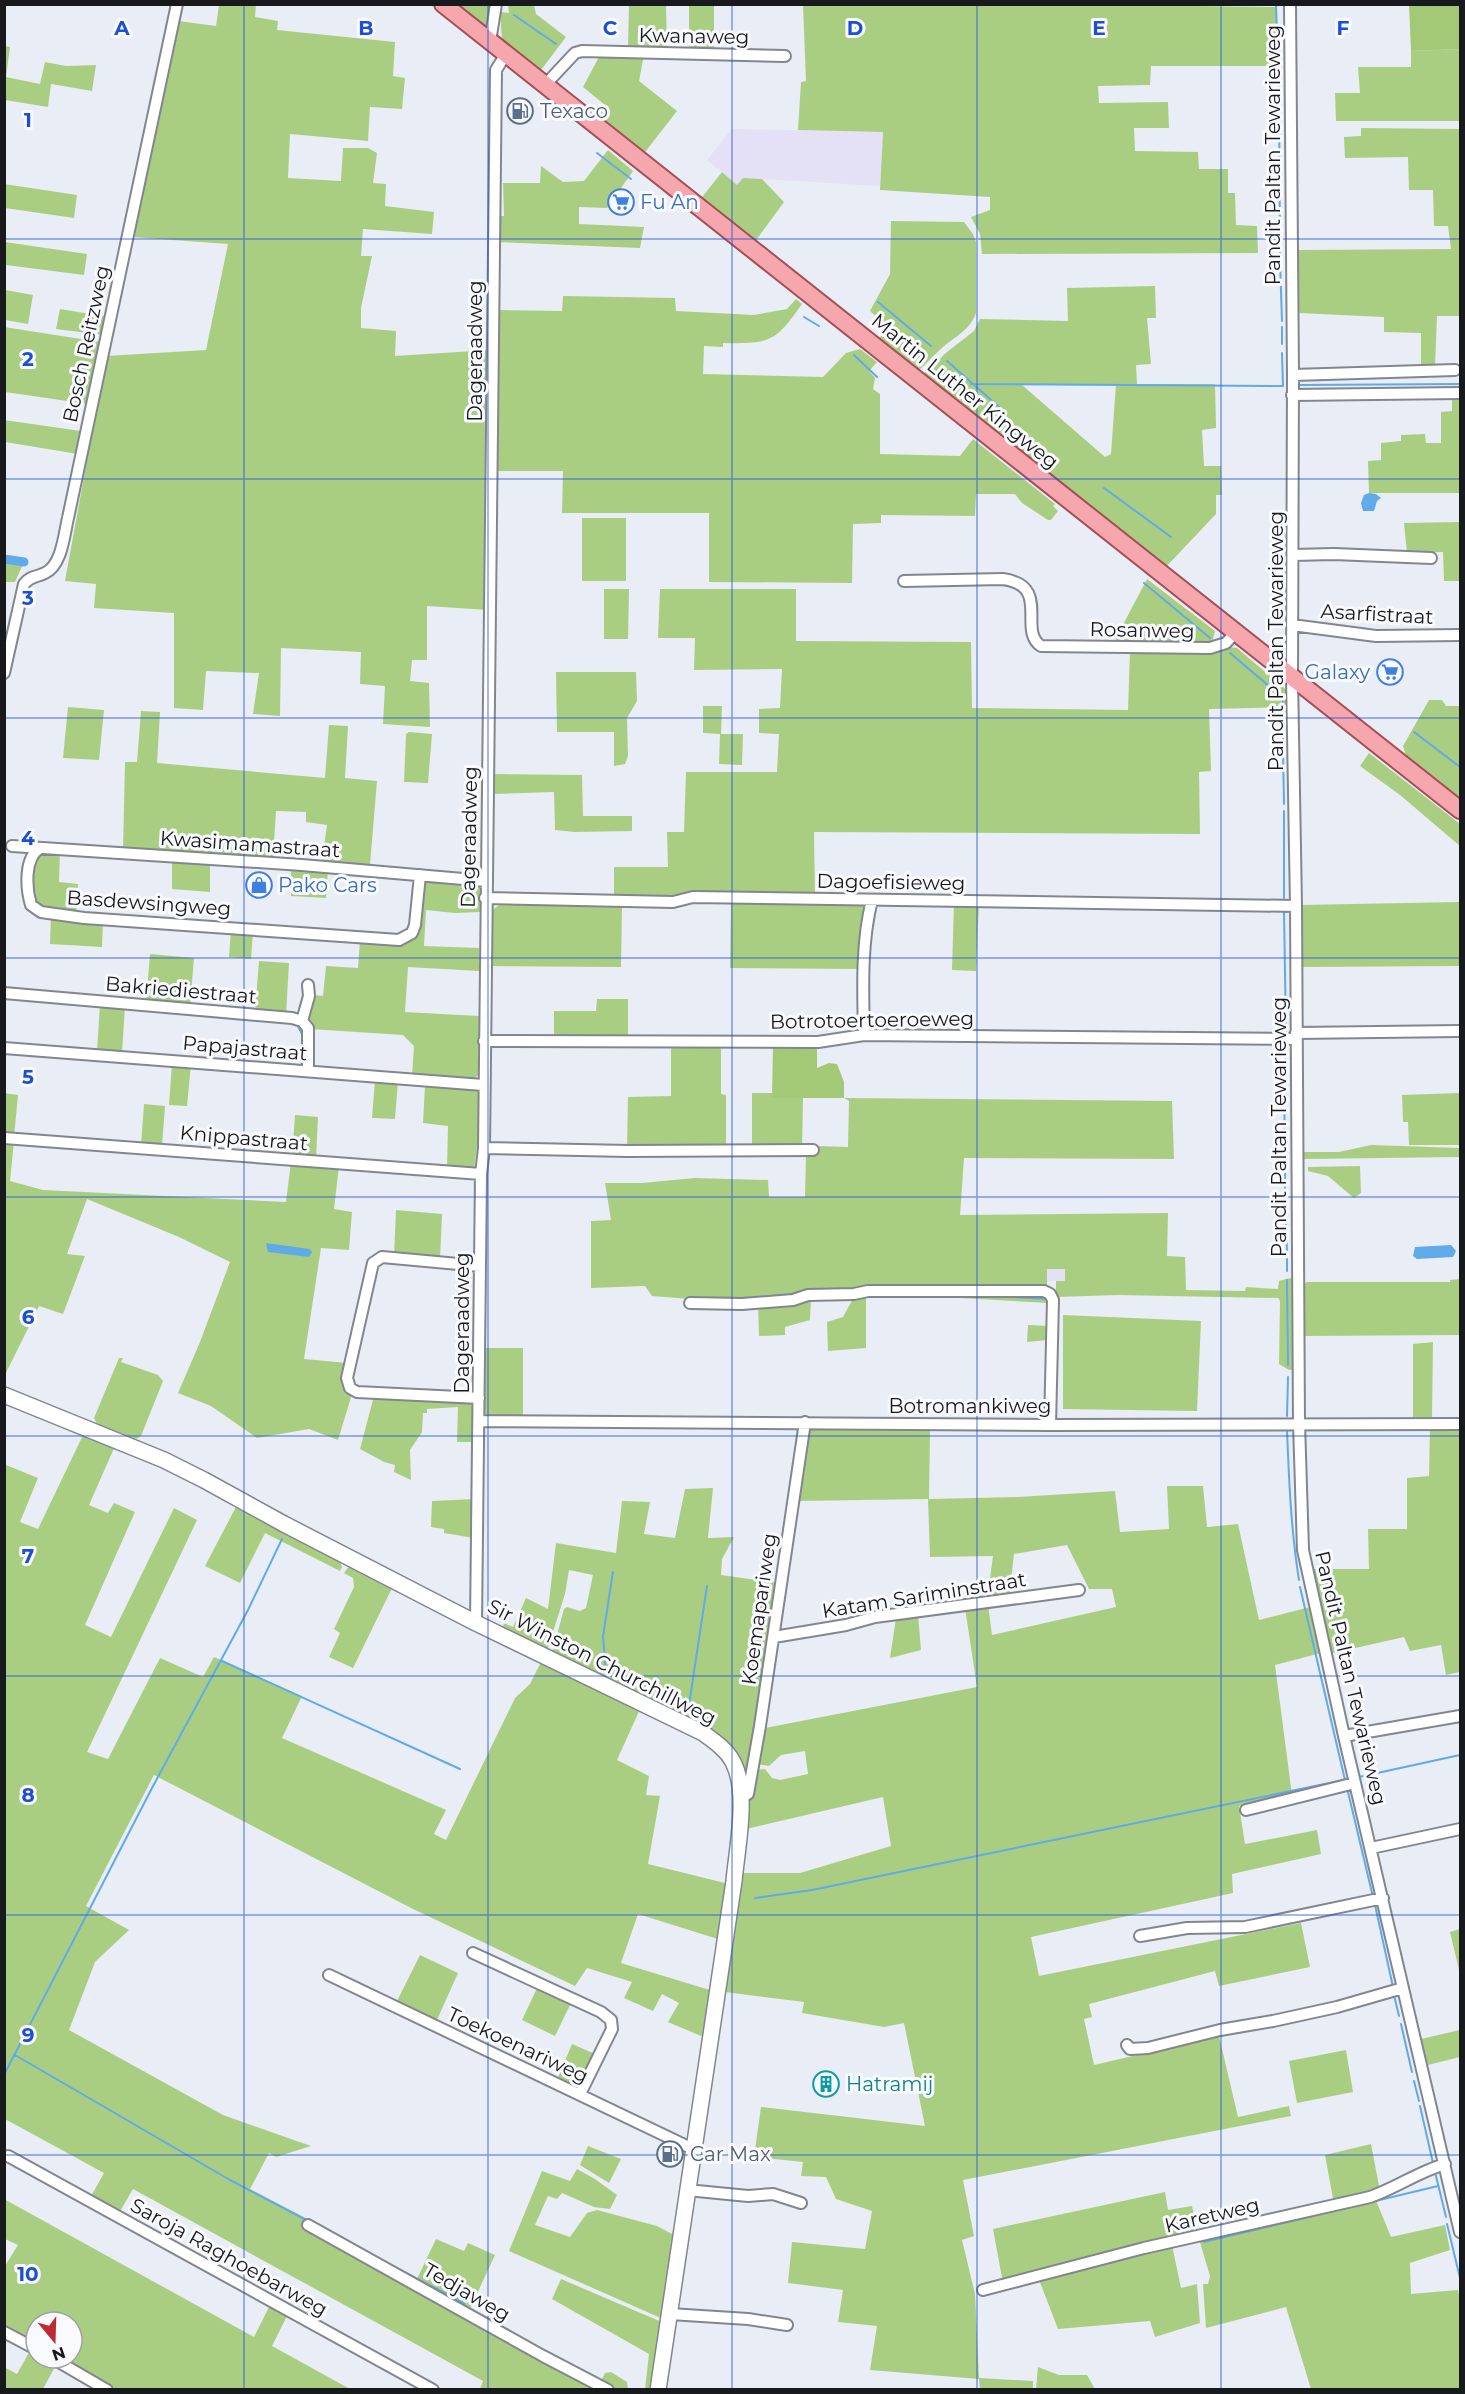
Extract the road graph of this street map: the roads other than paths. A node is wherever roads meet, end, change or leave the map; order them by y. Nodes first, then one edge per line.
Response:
1 (177, 4) edge
2 (443, 4) edge
3 (496, 4) edge
4 (1290, 4) edge
5 (490, 42) junction
6 (506, 54) junction
7 (785, 56) dead end
8 (545, 85) junction
9 (1455, 370) dead end
10 (1293, 375) junction
11 (1461, 393) edge
12 (1292, 394) junction
13 (1293, 555) junction
14 (1431, 558) dead end
15 (903, 581) dead end
16 (1292, 626) junction
17 (1236, 632) junction
18 (9, 635) edge
19 (1461, 635) edge
20 (4, 673) edge
21 (1292, 676) junction
22 (1461, 810) edge
23 (12, 846) dead end
24 (40, 848) junction
25 (420, 875) junction
26 (486, 881) junction
27 (485, 898) junction
28 (872, 900) junction
29 (1296, 906) junction
30 (308, 985) dead end
31 (4, 993) edge
32 (302, 1021) junction
33 (1461, 1030) edge
34 (864, 1035) junction
35 (1296, 1036) junction
36 (484, 1041) junction
37 (4, 1048) edge
38 (308, 1071) junction
39 (483, 1085) junction
40 (4, 1138) edge
41 (484, 1148) junction
42 (813, 1150) dead end
43 (481, 1174) junction
44 (480, 1266) junction
45 (690, 1303) dead end
46 (4, 1395) edge
47 (479, 1398) junction
48 (479, 1421) junction
49 (805, 1422) junction
50 (1299, 1423) junction
51 (1461, 1424) edge
52 (1050, 1425) junction
53 (1079, 1590) dead end
54 (476, 1623) junction
55 (774, 1637) junction
56 (1461, 1716) edge
57 (1344, 1736) junction
58 (1355, 1783) junction
59 (741, 1797) junction
60 (1246, 1810) dead end
61 (1461, 1829) edge
62 (1371, 1848) junction
63 (1383, 1898) junction
64 (1140, 1936) dead end
65 (473, 1953) dead end
66 (329, 1975) dead end
67 (1403, 1988) junction
68 (1127, 2045) dead end
69 (580, 2094) junction
70 (693, 2149) junction
71 (8, 2156) dead end
72 (1445, 2164) junction
73 (687, 2190) junction
74 (801, 2203) dead end
75 (308, 2225) dead end
76 (1461, 2232) edge
77 (983, 2290) dead end
78 (670, 2313) junction
79 (787, 2325) dead end
80 (4, 2332) edge
81 (24, 2343) edge
82 (73, 2370) edge
83 (107, 2390) edge
84 (433, 2390) edge
85 (608, 2390) edge
86 (658, 2390) edge

1 - 18 street, Bosch Reitzweg
2 - 5 main road, Martin Luther Kingweg
3 - 5 street
4 - 10 street, Pandit Paltan Tewarieweg
5 - 6 main road, Martin Luther Kingweg
6 - 8 main road, Martin Luther Kingweg
6 - 26 street, Dageraadweg
7 - 8 street, Kwanaweg
8 - 17 main road, Martin Luther Kingweg
9 - 10 street
10 - 12 street, Pandit Paltan Tewarieweg
11 - 12 street
12 - 13 street, Pandit Paltan Tewarieweg
13 - 14 street
13 - 16 street, Pandit Paltan Tewarieweg
15 - 17 street, Rosanweg
16 - 19 street, Asarfistraat
16 - 21 street, Pandit Paltan Tewarieweg
17 - 21 main road, Martin Luther Kingweg
18 - 20 street, Bosch Reitzweg
21 - 22 main road, Martin Luther Kingweg
21 - 29 street, Pandit Paltan Tewarieweg
23 - 24 street, Kwasimamastraat
24 - 25 street, Kwasimamastraat
24 - 25 street, Basdewsingweg
25 - 26 street, Kwasimamastraat
26 - 27 street, Dageraadweg
27 - 28 street, Dagoefisieweg
27 - 36 street, Dageraadweg
28 - 29 street, Dagoefisieweg
28 - 34 street
29 - 35 street, Pandit Paltan Tewarieweg
30 - 32 street
31 - 32 street, Bakriediestraat
32 - 38 street
33 - 35 street, Botrotoertoeroeweg
34 - 35 street, Botrotoertoeroeweg
34 - 36 street, Botrotoertoeroeweg
35 - 50 street, Pandit Paltan Tewarieweg
36 - 39 street, Dageraadweg
37 - 38 street, Papajastraat
38 - 39 street, Papajastraat
39 - 41 street, Dageraadweg
40 - 43 street, Knippastraat
41 - 42 street
41 - 43 street, Dageraadweg
43 - 44 street, Dageraadweg
44 - 47 street, Dageraadweg
44 - 47 street
45 - 52 street
46 - 54 street, Sir Winston Churchillweg
47 - 48 street, Dageraadweg
48 - 49 street, Botromankiweg
48 - 54 street, Dageraadweg
49 - 52 street, Botromankiweg
49 - 55 street, Koemapariweg
50 - 51 street, Botromankiweg
50 - 52 street, Botromankiweg
50 - 57 street, Pandit Paltan Tewarieweg
53 - 55 street, Katam Sariminstraat
54 - 59 street, Sir Winston Churchillweg
55 - 59 street, Koemapariweg
56 - 57 street
57 - 58 street, Pandit Paltan Tewarieweg
58 - 60 street
58 - 62 street, Pandit Paltan Tewarieweg
59 - 70 street, Sir Winston Churchillweg
61 - 62 street
62 - 63 street, Pandit Paltan Tewarieweg
63 - 64 street
63 - 67 street, Pandit Paltan Tewarieweg
65 - 69 street
66 - 69 street, Toekoenariweg
67 - 68 street
67 - 72 street, Pandit Paltan Tewarieweg
69 - 70 street, Toekoenariweg
70 - 73 street, Sir Winston Churchillweg
71 - 84 street, Saroja Raghoebarweg
72 - 76 street, Pandit Paltan Tewarieweg
72 - 77 street, Karetweg
73 - 74 street
73 - 78 street, Sir Winston Churchillweg
75 - 85 street, Tedjaweg
78 - 79 street
78 - 86 street, Sir Winston Churchillweg
80 - 81 street
82 - 83 street

